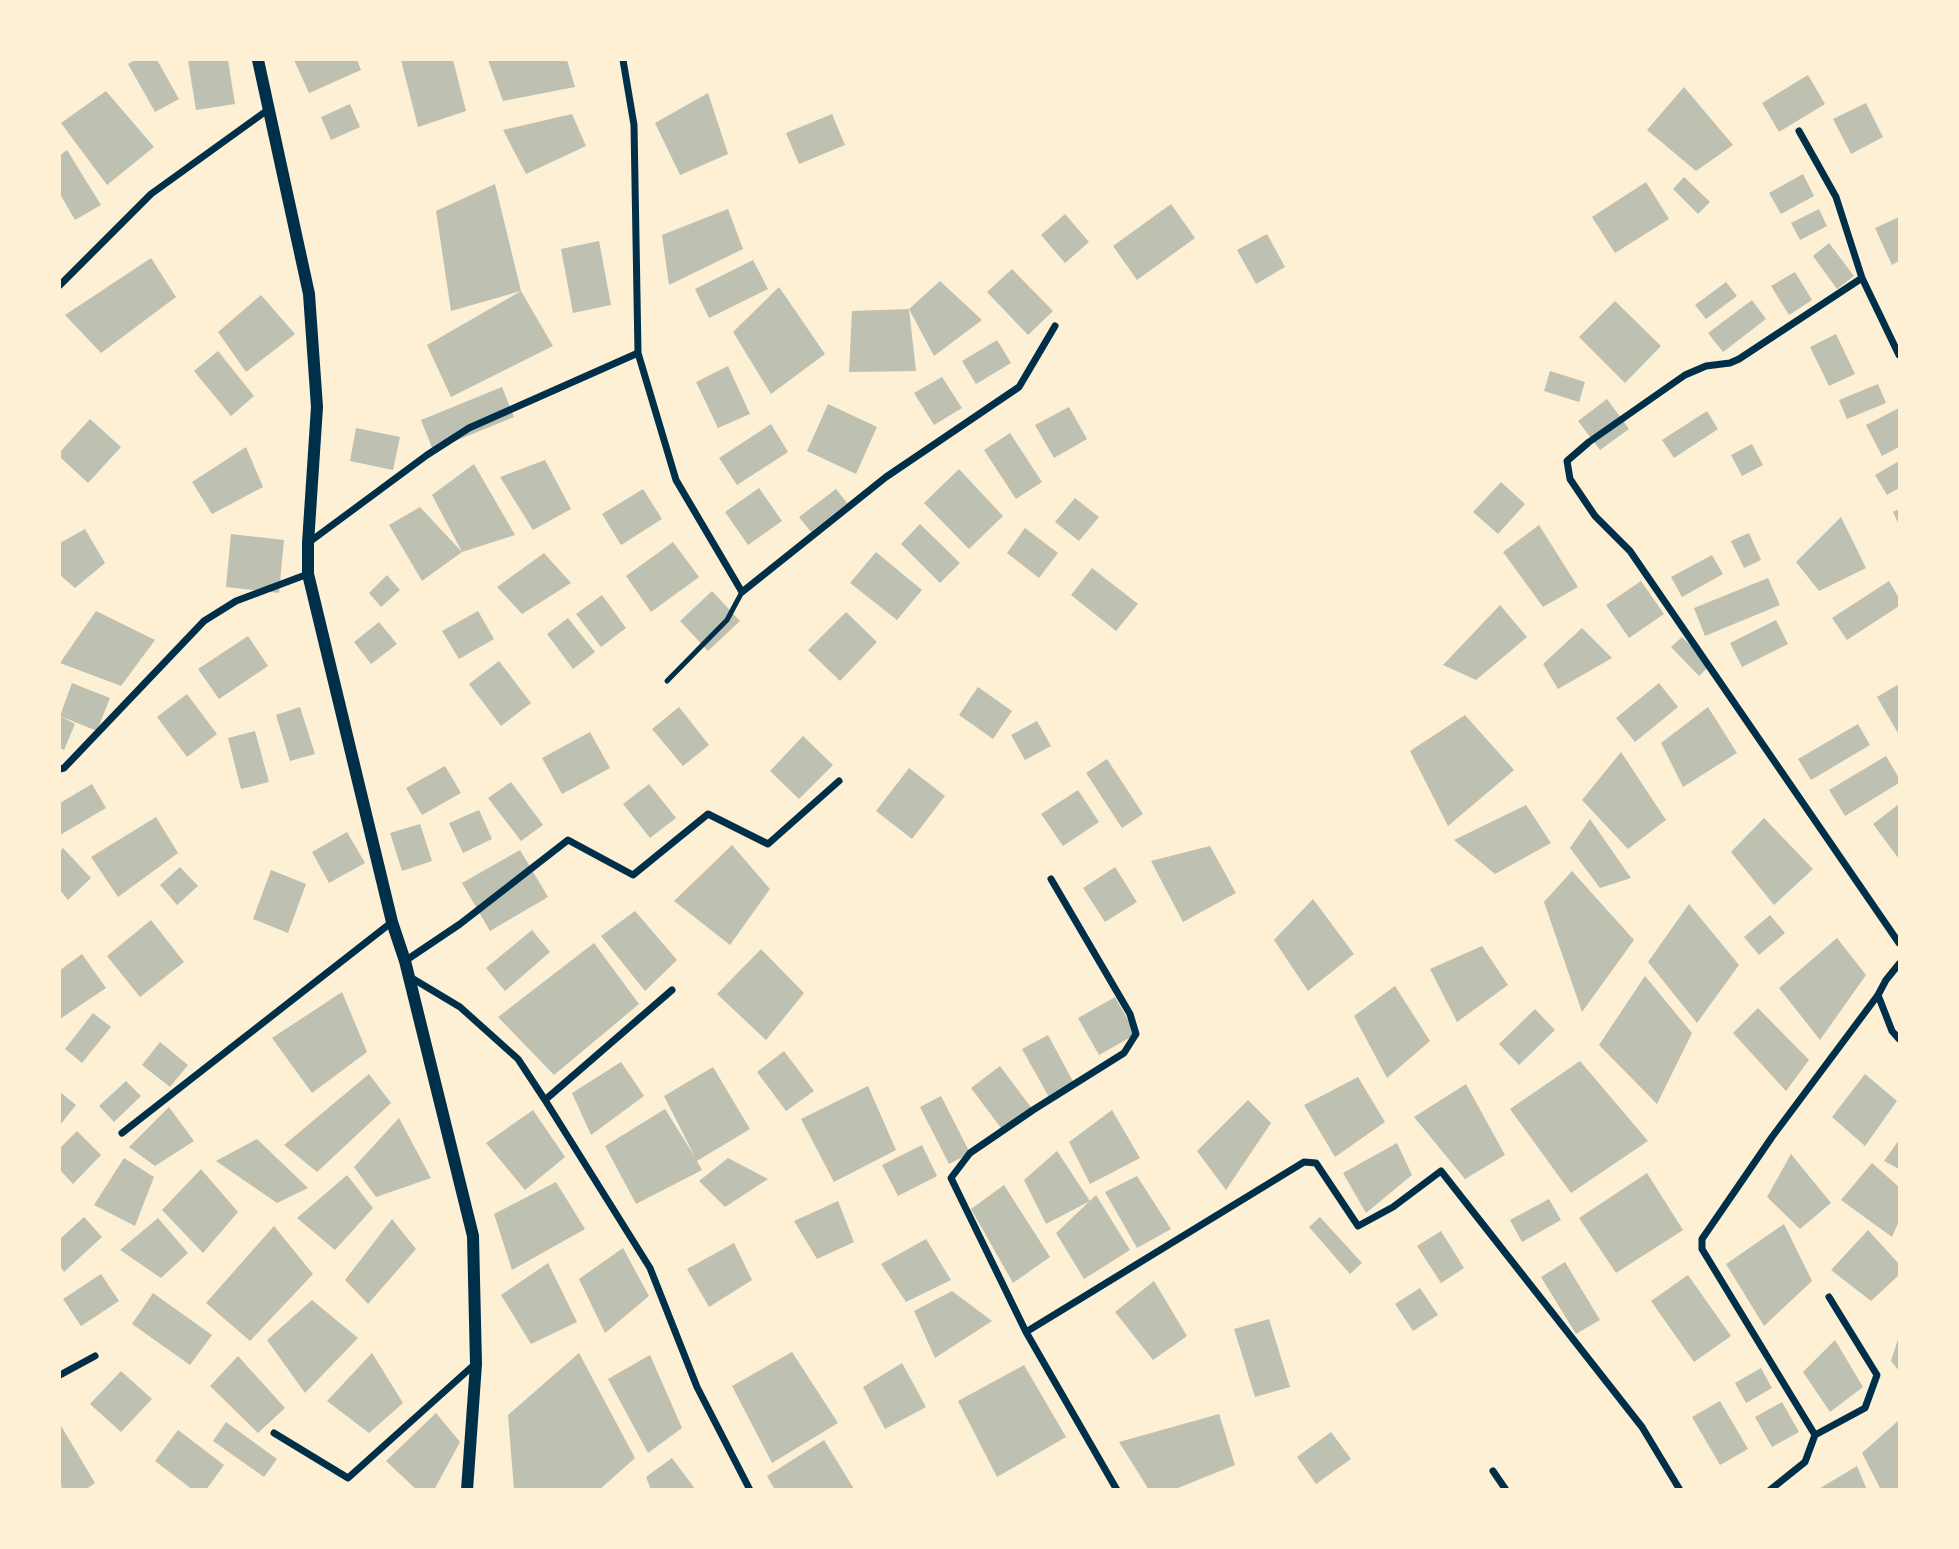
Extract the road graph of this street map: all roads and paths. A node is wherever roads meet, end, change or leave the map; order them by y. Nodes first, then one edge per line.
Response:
1 (258, 60) edge
2 (623, 60) edge
3 (269, 109) junction
4 (1798, 131) dead end
5 (1862, 278) junction
6 (60, 285) edge
7 (1055, 326) dead end
8 (638, 353) junction
9 (1899, 355) edge
10 (308, 544) junction
11 (309, 574) junction
12 (742, 592) junction
13 (667, 681) dead end
14 (60, 769) edge
15 (839, 781) dead end
16 (1051, 879) dead end
17 (392, 922) junction
18 (1899, 943) edge
19 (405, 961) junction
20 (1899, 964) edge
21 (409, 977) junction
22 (672, 990) dead end
23 (1878, 995) junction
24 (1899, 1039) edge
25 (545, 1100) junction
26 (122, 1133) dead end
27 (1829, 1297) dead end
28 (1026, 1332) junction
29 (95, 1356) dead end
30 (476, 1364) junction
31 (60, 1375) edge
32 (274, 1433) dead end
33 (1815, 1435) junction
34 (1493, 1471) dead end
35 (467, 1489) edge
36 (750, 1489) edge
37 (1117, 1489) edge
38 (1506, 1489) edge
39 (1680, 1489) edge
40 (1770, 1489) edge

1 - 3 street
2 - 8 street
3 - 6 street
3 - 10 street
4 - 5 street
5 - 9 street
5 - 18 street
7 - 12 street
8 - 10 street
8 - 12 street
10 - 11 street
11 - 14 street
11 - 17 street
12 - 13 lane
15 - 19 street
16 - 28 street
17 - 19 street
17 - 26 street
19 - 21 street
20 - 23 street
21 - 25 street
21 - 30 street
22 - 25 street
23 - 24 street
23 - 33 street
25 - 36 street
27 - 33 street
28 - 37 street
28 - 39 street
29 - 31 street
30 - 32 street
30 - 35 street
33 - 40 street
34 - 38 street

